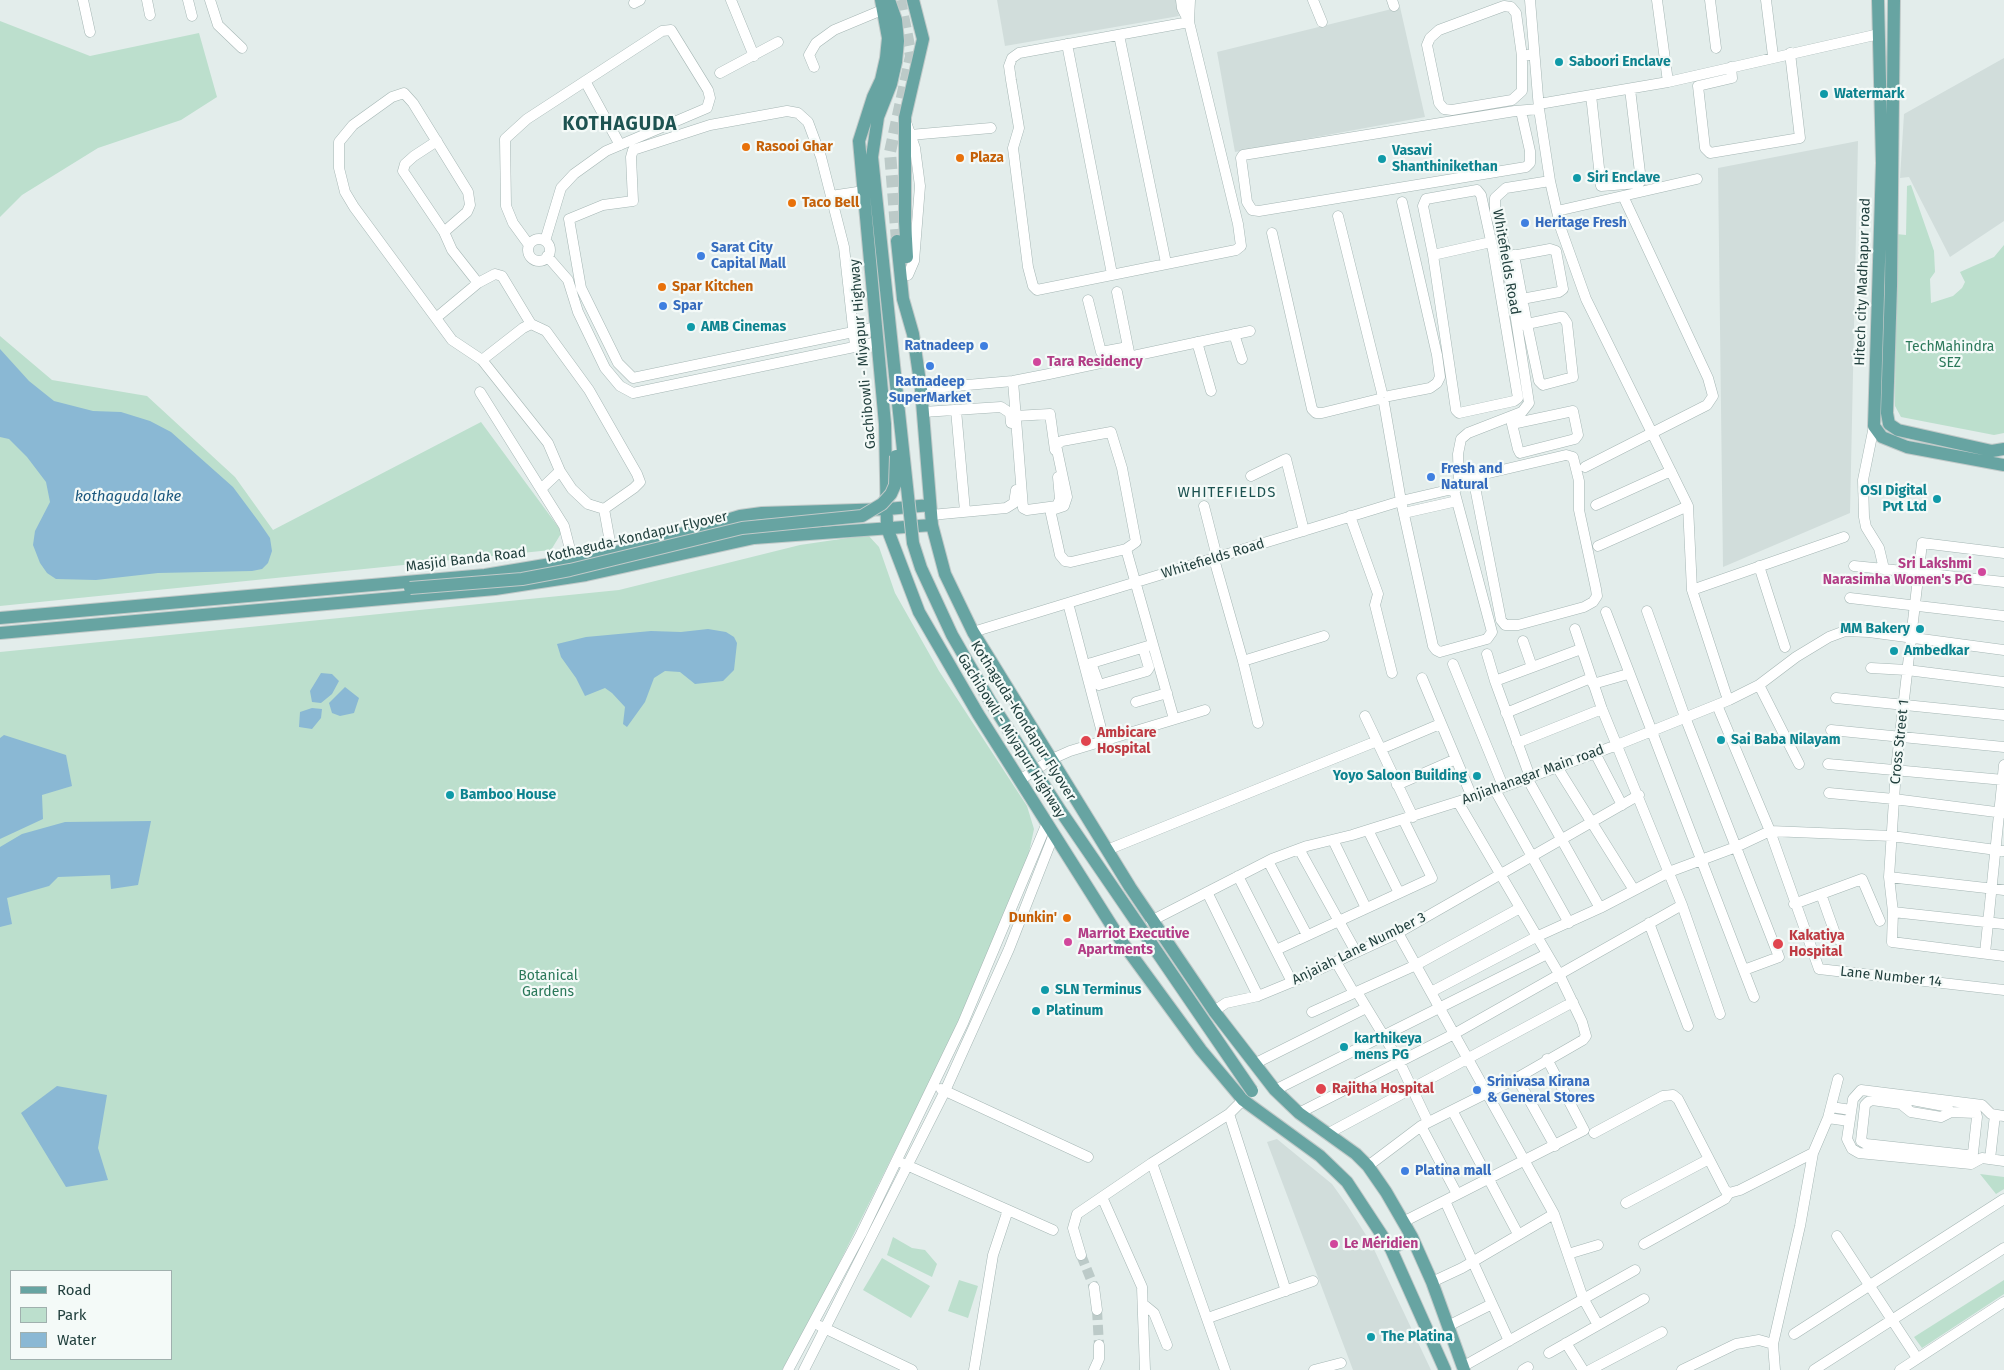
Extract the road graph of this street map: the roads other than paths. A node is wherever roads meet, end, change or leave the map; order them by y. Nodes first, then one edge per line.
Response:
1 (83, 0) edge
2 (147, 0) edge
3 (188, 0) edge
4 (210, 0) edge
5 (731, 0) edge
6 (913, 0) edge
7 (1180, 0) edge
8 (1190, 0) edge
9 (1313, 0) edge
10 (1530, 0) edge
11 (1657, 0) edge
12 (1710, 0) edge
13 (1766, 0) edge
14 (1878, 0) edge
15 (1894, 0) edge
16 (884, 3) edge
17 (150, 15) dead end
18 (192, 16) dead end
19 (1189, 22) junction
20 (1322, 22) dead end
21 (90, 32) dead end
22 (1879, 34) junction
23 (1120, 35) junction
24 (778, 42) dead end
25 (1067, 44) junction
26 (242, 48) dead end
27 (1716, 48) dead end
28 (1790, 53) junction
29 (1534, 54) junction
30 (754, 56) junction
31 (1522, 56) junction
32 (1772, 56) junction
33 (814, 67) dead end
34 (1731, 67) junction
35 (720, 73) dead end
36 (586, 81) junction
37 (1668, 82) junction
38 (1630, 89) junction
39 (1591, 95) junction
40 (1539, 107) junction
41 (1521, 111) junction
42 (905, 117) junction
43 (991, 128) dead end
44 (910, 135) junction
45 (436, 142) junction
46 (620, 145) junction
47 (1697, 179) dead end
48 (1550, 182) junction
49 (864, 191) junction
50 (831, 196) junction
51 (1623, 196) junction
52 (1402, 202) dead end
53 (1556, 211) junction
54 (1338, 216) dead end
55 (444, 232) junction
56 (1501, 232) junction
57 (1272, 233) dead end
58 (545, 241) junction
59 (897, 241) tunnel mouth
60 (1491, 242) junction
61 (529, 245) junction
62 (1509, 253) junction
63 (1433, 255) junction
64 (548, 256) junction
65 (1166, 263) junction
66 (1112, 274) junction
67 (908, 275) junction
68 (478, 283) junction
69 (1877, 286) junction
70 (1892, 286) junction
71 (1117, 292) dead end
72 (903, 299) junction
73 (1522, 299) junction
74 (1088, 300) dead end
75 (436, 318) junction
76 (531, 324) junction
77 (1522, 324) junction
78 (877, 327) junction
79 (853, 331) junction
80 (1250, 331) dead end
81 (1234, 334) junction
82 (878, 342) junction
83 (1197, 342) junction
84 (855, 346) junction
85 (1125, 352) junction
86 (1242, 359) dead end
87 (482, 360) junction
88 (895, 375) junction
89 (633, 378) junction
90 (1013, 380) junction
91 (921, 389) junction
92 (1211, 391) dead end
93 (480, 392) dead end
94 (633, 393) junction
95 (1383, 398) junction
96 (956, 410) junction
97 (923, 412) junction
98 (1016, 416) junction
99 (1512, 420) junction
100 (1874, 426) junction
101 (1652, 434) junction
102 (2004, 448) edge
103 (2004, 465) edge
104 (1585, 467) dead end
105 (560, 471) junction
106 (1671, 471) junction
107 (1251, 476) dead end
108 (1473, 480) junction
109 (1457, 485) junction
110 (541, 489) junction
111 (1401, 501) junction
112 (1457, 501) junction
113 (1596, 505) dead end
114 (1204, 506) dead end
115 (1688, 506) junction
116 (604, 508) junction
117 (888, 508) junction
118 (965, 511) junction
119 (1404, 513) junction
120 (931, 515) junction
121 (1350, 516) junction
122 (887, 528) junction
123 (1304, 531) junction
124 (1844, 537) dead end
125 (1598, 546) dead end
126 (1126, 549) junction
127 (612, 553) junction
128 (2004, 553) edge
129 (1215, 558) junction
130 (573, 561) junction
131 (1759, 566) junction
132 (1854, 566) dead end
133 (1884, 569) junction
134 (1918, 573) junction
135 (2004, 582) edge
136 (1135, 583) junction
137 (382, 585) junction
138 (1692, 590) junction
139 (1850, 598) dead end
140 (1068, 603) junction
141 (1914, 606) junction
142 (1647, 611) dead end
143 (1606, 612) dead end
144 (2004, 616) edge
145 (0, 618) edge
146 (1574, 629) dead end
147 (974, 632) junction
148 (0, 634) edge
149 (1324, 636) dead end
150 (1910, 638) junction
151 (1522, 641) dead end
152 (1148, 646) junction
153 (1785, 647) dead end
154 (1581, 649) junction
155 (2004, 650) edge
156 (1487, 654) dead end
157 (1243, 661) junction
158 (1087, 664) junction
159 (1453, 664) dead end
160 (1532, 667) junction
161 (1871, 668) dead end
162 (1157, 670) junction
163 (1907, 670) junction
164 (1392, 672) dead end
165 (1628, 674) junction
166 (1422, 678) dead end
167 (1495, 681) junction
168 (1592, 681) junction
169 (2004, 682) edge
170 (1758, 686) junction
171 (1091, 690) junction
172 (1163, 693) junction
173 (1726, 694) dead end
174 (1836, 698) dead end
175 (1136, 702) dead end
176 (1717, 705) junction
177 (1903, 705) junction
178 (1602, 709) junction
179 (1205, 710) dead end
180 (1506, 713) junction
181 (2004, 715) edge
182 (1365, 716) dead end
183 (1686, 718) junction
184 (1174, 719) junction
185 (1258, 723) dead end
186 (1440, 724) junction
187 (1831, 730) dead end
188 (1651, 732) junction
189 (1900, 737) junction
190 (1104, 740) junction
191 (1517, 743) junction
192 (1379, 745) junction
193 (1617, 745) junction
194 (2004, 747) edge
195 (1595, 753) junction
196 (1052, 759) junction
197 (1456, 759) junction
198 (1799, 764) dead end
199 (1828, 764) dead end
200 (2004, 765) edge
201 (1557, 767) junction
202 (1896, 770) junction
203 (1529, 778) junction
204 (1020, 780) junction
205 (2003, 780) edge
206 (1397, 785) junction
207 (1499, 788) junction
208 (1829, 793) dead end
209 (1639, 795) junction
210 (1472, 798) junction
211 (1894, 799) junction
212 (1458, 802) junction
213 (1622, 806) junction
214 (2001, 813) edge
215 (1408, 818) junction
216 (1590, 822) junction
217 (1051, 829) junction
218 (1368, 830) junction
219 (1770, 831) junction
220 (1892, 836) junction
221 (1333, 840) junction
222 (1562, 840) junction
223 (1736, 847) junction
224 (1299, 849) junction
225 (1107, 850) junction
226 (2000, 850) edge
227 (1533, 857) junction
228 (1703, 860) junction
229 (1268, 861) junction
230 (1669, 872) junction
231 (1238, 876) junction
232 (1500, 876) junction
233 (1889, 876) junction
234 (1991, 888) junction
235 (1634, 890) junction
236 (2004, 890) edge
237 (1206, 892) junction
238 (1399, 893) junction
239 (1820, 894) junction
240 (1794, 904) junction
241 (1682, 905) junction
242 (1366, 908) junction
243 (1520, 908) junction
244 (1600, 908) junction
245 (1893, 912) junction
246 (1151, 920) junction
247 (1338, 921) junction
248 (1880, 921) dead end
249 (1988, 922) junction
250 (1568, 923) junction
251 (1649, 923) junction
252 (2004, 924) edge
253 (1398, 932) junction
254 (1307, 935) junction
255 (1536, 937) junction
256 (1837, 940) dead end
257 (1276, 950) junction
258 (1356, 952) junction
259 (1985, 953) junction
260 (1547, 954) junction
261 (2004, 956) edge
262 (1336, 962) junction
263 (1416, 965) junction
264 (1744, 970) junction
265 (1559, 974) junction
266 (1292, 982) junction
267 (2004, 990) edge
268 (1431, 992) junction
269 (1355, 993) junction
270 (1258, 996) junction
271 (1754, 997) dead end
272 (1574, 1002) junction
273 (1366, 1008) junction
274 (1440, 1009) junction
275 (1214, 1011) junction
276 (1312, 1012) dead end
277 (1720, 1014) dead end
278 (1688, 1026) dead end
279 (1454, 1034) junction
280 (1382, 1036) junction
281 (1467, 1058) junction
282 (1547, 1059) junction
283 (1399, 1061) junction
284 (1254, 1064) junction
285 (1517, 1078) junction
286 (1838, 1079) dead end
287 (933, 1086) junction
288 (1411, 1088) junction
289 (1274, 1090) junction
290 (946, 1091) junction
291 (1486, 1094) junction
292 (1247, 1096) junction
293 (1925, 1100) junction
294 (1901, 1104) junction
295 (1831, 1107) junction
296 (1453, 1112) junction
297 (1951, 1112) junction
298 (1299, 1113) junction
299 (1229, 1114) junction
300 (2000, 1115) edge
301 (1850, 1116) junction
302 (1828, 1118) junction
303 (1424, 1124) junction
304 (1594, 1133) dead end
305 (1327, 1134) junction
306 (1554, 1146) junction
307 (1907, 1153) junction
308 (1813, 1154) junction
309 (1088, 1157) dead end
310 (1709, 1158) junction
311 (1990, 1159) junction
312 (897, 1160) junction
313 (2004, 1161) edge
314 (1525, 1162) junction
315 (1152, 1163) junction
316 (908, 1166) junction
317 (1368, 1166) junction
318 (1490, 1178) junction
319 (1729, 1193) junction
320 (1457, 1194) junction
321 (1102, 1197) junction
322 (2004, 1199) edge
323 (1445, 1201) junction
324 (1626, 1203) dead end
325 (1008, 1210) junction
326 (1554, 1214) junction
327 (1403, 1222) junction
328 (1053, 1230) dead end
329 (1518, 1234) junction
330 (1838, 1236) dead end
331 (1412, 1237) junction
332 (1644, 1244) dead end
333 (1598, 1245) dead end
334 (2004, 1248) edge
335 (1391, 1249) junction
336 (1568, 1254) junction
337 (1081, 1255) tunnel mouth
338 (1422, 1259) junction
339 (1472, 1260) junction
340 (1635, 1270) dead end
341 (1402, 1271) junction
342 (1313, 1281) dead end
343 (1432, 1282) junction
344 (1869, 1286) junction
345 (1094, 1287) tunnel mouth
346 (1286, 1291) junction
347 (1583, 1298) junction
348 (1644, 1299) dead end
349 (2004, 1302) edge
350 (1143, 1304) junction
351 (1492, 1304) junction
352 (1097, 1310) tunnel mouth
353 (1208, 1318) junction
354 (1892, 1320) junction
355 (813, 1323) junction
356 (1598, 1325) junction
357 (1448, 1326) junction
358 (826, 1329) junction
359 (1662, 1332) dead end
360 (1794, 1334) dead end
361 (1509, 1341) junction
362 (1566, 1343) junction
363 (1773, 1344) junction
364 (1099, 1345) tunnel mouth
365 (1168, 1345) dead end
366 (1549, 1353) dead end
367 (1918, 1358) junction
368 (1341, 1363) dead end
369 (1463, 1369) edge
370 (788, 1370) edge
371 (804, 1370) edge
372 (912, 1370) edge
373 (974, 1370) edge
374 (1094, 1370) edge
375 (1145, 1370) edge
376 (1225, 1370) edge
377 (1314, 1370) edge
378 (1445, 1370) edge
379 (1583, 1370) edge
380 (1590, 1370) edge
381 (1682, 1370) edge
382 (1775, 1370) edge
383 (1814, 1370) edge
384 (1900, 1370) edge

1 - 21 street
2 - 17 street
3 - 18 street
4 - 26 street
5 - 30 street
6 - 42 main road
7 - 19 street
8 - 19 street
9 - 20 street
10 - 29 street
11 - 37 street
12 - 27 street
13 - 32 street
14 - 22 main road, Hitech city Madhapur road
15 - 70 main road
16 - 33 street
16 - 49 main road, Gachibowli - Miyapur Highway
16 - 88 main road, Kothaguda-Kondapur Flyover
19 - 23 street
19 - 65 street
22 - 28 street
22 - 69 main road, Hitech city Madhapur road
23 - 25 street
23 - 65 street
24 - 30 street
25 - 66 street
25 - 66 street
28 - 32 street
28 - 34 street
29 - 31 street
29 - 40 street
30 - 35 street
31 - 31 street
32 - 34 street
34 - 37 street
36 - 46 street
36 - 46 street
36 - 61 street
37 - 38 street
38 - 39 street
38 - 39 street
39 - 40 street
40 - 41 street
40 - 48 street
41 - 41 street
42 - 44 street
42 - 67 main road
43 - 44 street
44 - 67 street
45 - 55 street
45 - 55 street
45 - 75 street
46 - 58 street
47 - 51 street
48 - 53 street
48 - 56 street, Whitefields Road
49 - 50 street
49 - 78 main road, Gachibowli - Miyapur Highway
50 - 79 street
50 - 89 street
51 - 53 street
51 - 101 street
52 - 95 street
53 - 101 street
54 - 95 street
55 - 68 street
56 - 60 street
56 - 62 street, Whitefields Road
57 - 95 street
58 - 61 street
58 - 64 street
59 - 72 main road, Gachibowli - Miyapur Highway
60 - 62 street
60 - 63 street
60 - 63 street
60 - 63 street
61 - 64 street
62 - 73 street
62 - 73 street
62 - 77 street, Whitefields Road
64 - 94 street
65 - 66 street
67 - 72 main road
68 - 75 street
68 - 76 street
69 - 70 main road
69 - 100 main road, Hitech city Madhapur road
70 - 102 main road
71 - 85 street
72 - 91 main road, Gachibowli - Miyapur Highway
73 - 77 street
74 - 85 street
75 - 87 street
76 - 87 street
76 - 116 street
77 - 77 street
77 - 99 street, Whitefields Road
78 - 79 street
78 - 82 main road, Gachibowli - Miyapur Highway
79 - 84 street
79 - 89 street
80 - 81 street
81 - 83 street
81 - 86 street
82 - 84 street
82 - 117 main road, Gachibowli - Miyapur Highway
83 - 85 street
83 - 92 street
84 - 94 street
85 - 90 street
87 - 105 street
88 - 137 main road, Kothaguda-Kondapur Flyover, bridge
88 - 292 main road, Kothaguda-Kondapur Flyover, bridge
89 - 94 street
90 - 91 street
90 - 98 street
91 - 97 main road, Gachibowli - Miyapur Highway
93 - 110 street
95 - 111 street
96 - 97 street
96 - 118 street
96 - 118 street
97 - 120 main road, Gachibowli - Miyapur Highway
98 - 98 street
99 - 99 street
99 - 109 street, Whitefields Road
100 - 103 main road
100 - 133 street
101 - 104 street
101 - 106 street
105 - 110 street
105 - 116 street
106 - 113 street
106 - 115 street
107 - 123 street
108 - 108 street
108 - 109 street
109 - 111 street, Whitefields Road
109 - 112 street, Whitefields Road
110 - 130 street
111 - 119 street
111 - 121 street, Whitefields Road
112 - 119 street
112 - 119 street, Whitefields Road
114 - 129 street
115 - 125 street
115 - 138 street
116 - 127 street
117 - 120 main road, Masjid Banda Road
117 - 122 main road, Gachibowli - Miyapur Highway
117 - 127 main road, Masjid Banda Road
118 - 120 street
120 - 122 main road
120 - 147 main road, Gachibowli - Miyapur Highway
121 - 123 street, Whitefields Road
121 - 164 street
122 - 148 main road
122 - 204 main road, Gachibowli - Miyapur Highway
123 - 129 street, Whitefields Road
124 - 131 street
126 - 126 street
126 - 136 street
127 - 130 main road, Masjid Banda Road
128 - 134 street, Cross Street 1
129 - 136 street, Whitefields Road
129 - 157 street
130 - 137 main road, Masjid Banda Road
131 - 138 street
131 - 153 street
132 - 133 street
133 - 134 street
134 - 135 street
134 - 141 street, Cross Street 1
136 - 140 street, Whitefields Road
136 - 152 street
137 - 145 main road, Masjid Banda Road
138 - 173 street
139 - 141 street
140 - 147 street, Whitefields Road
140 - 158 street
141 - 144 street
141 - 150 street, Cross Street 1
142 - 183 street
143 - 165 street
146 - 154 street
147 - 196 main road, Gachibowli - Miyapur Highway
149 - 157 street
150 - 155 street, Anjiahanagar Main road
150 - 163 street, Cross Street 1
150 - 170 street, Anjiahanagar Main road
151 - 160 street
152 - 158 street
152 - 158 street
152 - 162 street
154 - 160 street
154 - 168 street
156 - 167 street
157 - 185 street
158 - 171 street
159 - 207 street
160 - 167 street
161 - 163 street
162 - 171 street
162 - 172 street
163 - 169 street
163 - 177 street, Cross Street 1
165 - 168 street
165 - 188 street
166 - 186 street
167 - 180 street
168 - 178 street
168 - 180 street
170 - 176 street, Anjiahanagar Main road
170 - 198 street
171 - 190 street
172 - 175 street
172 - 184 street
174 - 177 street
176 - 183 street, Anjiahanagar Main road
176 - 219 street
177 - 181 street
177 - 189 street, Cross Street 1
178 - 191 street
178 - 193 street
179 - 184 street
180 - 191 street
182 - 192 street
183 - 188 street, Anjiahanagar Main road
183 - 223 street
184 - 190 street
186 - 192 street
186 - 197 street
187 - 189 street
188 - 193 street, Anjiahanagar Main road
188 - 228 street
189 - 194 street
189 - 202 street, Cross Street 1
190 - 196 street
191 - 203 street
192 - 206 street
192 - 225 street
193 - 195 street, Anjiahanagar Main road
193 - 209 street
195 - 201 street, Anjiahanagar Main road
195 - 213 street
196 - 204 street
196 - 225 main road, Gachibowli - Miyapur Highway
197 - 206 street
197 - 210 street
199 - 202 street
200 - 205 street
201 - 203 street, Anjiahanagar Main road
201 - 216 street
202 - 205 street
202 - 211 street, Cross Street 1
203 - 207 street, Anjiahanagar Main road
203 - 222 street
204 - 217 main road, Gachibowli - Miyapur Highway
205 - 214 street
206 - 215 street
207 - 210 street, Anjiahanagar Main road
207 - 227 street
208 - 211 street
209 - 213 street, Anjaiah Lane Number 3
209 - 230 street
210 - 212 street, Anjiahanagar Main road
211 - 214 street
211 - 220 street, Cross Street 1
212 - 215 street, Anjiahanagar Main road
212 - 232 street
213 - 216 street, Anjaiah Lane Number 3
214 - 226 street
215 - 218 street, Anjiahanagar Main road
215 - 238 street
216 - 222 street, Anjaiah Lane Number 3
216 - 235 street
217 - 287 street
217 - 290 street
217 - 292 main road, Gachibowli - Miyapur Highway
218 - 221 street, Anjiahanagar Main road
218 - 238 street
219 - 220 street
219 - 223 street
219 - 240 street
220 - 226 street
220 - 233 street, Cross Street 1
221 - 224 street, Anjiahanagar Main road
221 - 242 street
222 - 227 street, Anjaiah Lane Number 3
222 - 244 street
223 - 228 street
223 - 264 street
224 - 229 street, Anjiahanagar Main road
224 - 247 street
225 - 246 main road, Gachibowli - Miyapur Highway
226 - 234 street
227 - 232 street, Anjaiah Lane Number 3
227 - 250 street
228 - 230 street
228 - 264 street
229 - 231 street, Anjiahanagar Main road
229 - 254 street
230 - 235 street
230 - 241 street
231 - 237 street, Anjiahanagar Main road
231 - 257 street
232 - 243 street
232 - 253 street, Anjaiah Lane Number 3
233 - 234 street
233 - 245 street, Cross Street 1
234 - 236 street
234 - 249 street
235 - 244 street
237 - 246 street, Anjiahanagar Main road
237 - 270 street
238 - 242 street
239 - 240 street
239 - 248 street
239 - 256 street
240 - 267 street, Lane Number 14
241 - 251 street
241 - 277 street
242 - 247 street
243 - 255 street
243 - 263 street
244 - 250 street
245 - 249 street
245 - 259 street, Cross Street 1
246 - 275 main road, Gachibowli - Miyapur Highway
247 - 254 street
247 - 258 street
249 - 252 street
249 - 259 street
250 - 255 street
251 - 265 street
251 - 278 street
253 - 258 street, Anjaiah Lane Number 3
253 - 263 street
254 - 257 street
255 - 260 street
255 - 268 street
257 - 266 street
258 - 262 street, Anjaiah Lane Number 3
259 - 261 street
260 - 265 street
260 - 274 street
262 - 266 street, Anjaiah Lane Number 3
262 - 269 street
263 - 268 street
263 - 269 street
264 - 271 street
265 - 272 street
265 - 279 street
266 - 270 street, Anjaiah Lane Number 3
268 - 274 street
269 - 273 street
269 - 276 street
270 - 275 street, Anjaiah Lane Number 3
272 - 281 street
272 - 282 street
273 - 280 street
273 - 284 street
274 - 279 street
274 - 280 street
275 - 284 main road, Gachibowli - Miyapur Highway
279 - 281 street
279 - 283 street
280 - 283 street
280 - 289 street
281 - 288 street
281 - 291 street
282 - 285 street
282 - 306 street
283 - 288 street
283 - 298 street
284 - 289 main road, Gachibowli - Miyapur Highway
285 - 291 street
285 - 306 street
286 - 295 street
287 - 290 street
287 - 312 street
288 - 303 street
288 - 305 street
289 - 298 main road, Gachibowli - Miyapur Highway
290 - 309 street
290 - 316 street
291 - 296 street
291 - 314 street
292 - 299 street
292 - 335 main road, Kothaguda-Kondapur Flyover
293 - 294 street
293 - 297 street
293 - 300 street
293 - 301 street
294 - 297 street
294 - 307 street
295 - 301 street
295 - 302 street
296 - 303 street
296 - 318 street
297 - 307 street
298 - 305 main road, Gachibowli - Miyapur Highway
299 - 315 street
299 - 346 street
300 - 311 street
301 - 302 street
301 - 307 street
302 - 308 street
303 - 317 street
303 - 320 street
304 - 310 street
305 - 317 main road, Gachibowli - Miyapur Highway
306 - 314 street
307 - 311 street
308 - 319 street
308 - 363 street
310 - 319 street
310 - 324 street
311 - 313 street
312 - 316 street
312 - 355 street
314 - 318 street
314 - 326 street
315 - 321 street
315 - 353 street
316 - 325 street
316 - 358 street
317 - 327 main road, Gachibowli - Miyapur Highway
318 - 320 street
318 - 329 street
319 - 332 street
320 - 323 street
321 - 337 street
321 - 350 street
322 - 344 street
323 - 327 street
323 - 339 street
325 - 328 street
325 - 373 street
326 - 329 street
326 - 336 street
327 - 331 main road, Gachibowli - Miyapur Highway
329 - 339 street
330 - 344 street
331 - 335 main road
331 - 338 main road, Gachibowli - Miyapur Highway
333 - 336 street
334 - 354 street
335 - 341 main road
336 - 347 street
338 - 341 main road
338 - 343 main road, Gachibowli - Miyapur Highway
339 - 343 street
339 - 351 street
340 - 347 street
341 - 378 main road
342 - 346 street
343 - 357 main road, Gachibowli - Miyapur Highway
344 - 354 street
344 - 360 street
345 - 352 street
346 - 353 street
347 - 356 street
347 - 361 street
348 - 356 street
349 - 367 street
350 - 365 street
350 - 375 street
351 - 357 street
351 - 361 street
353 - 376 street
354 - 367 street
354 - 383 street
355 - 358 street
355 - 370 street
356 - 362 street
357 - 369 main road, Gachibowli - Miyapur Highway
358 - 371 street
358 - 372 street
359 - 380 street
361 - 369 street
362 - 366 street
362 - 379 street
363 - 381 street
363 - 382 street
364 - 374 street
367 - 384 street
368 - 377 street

